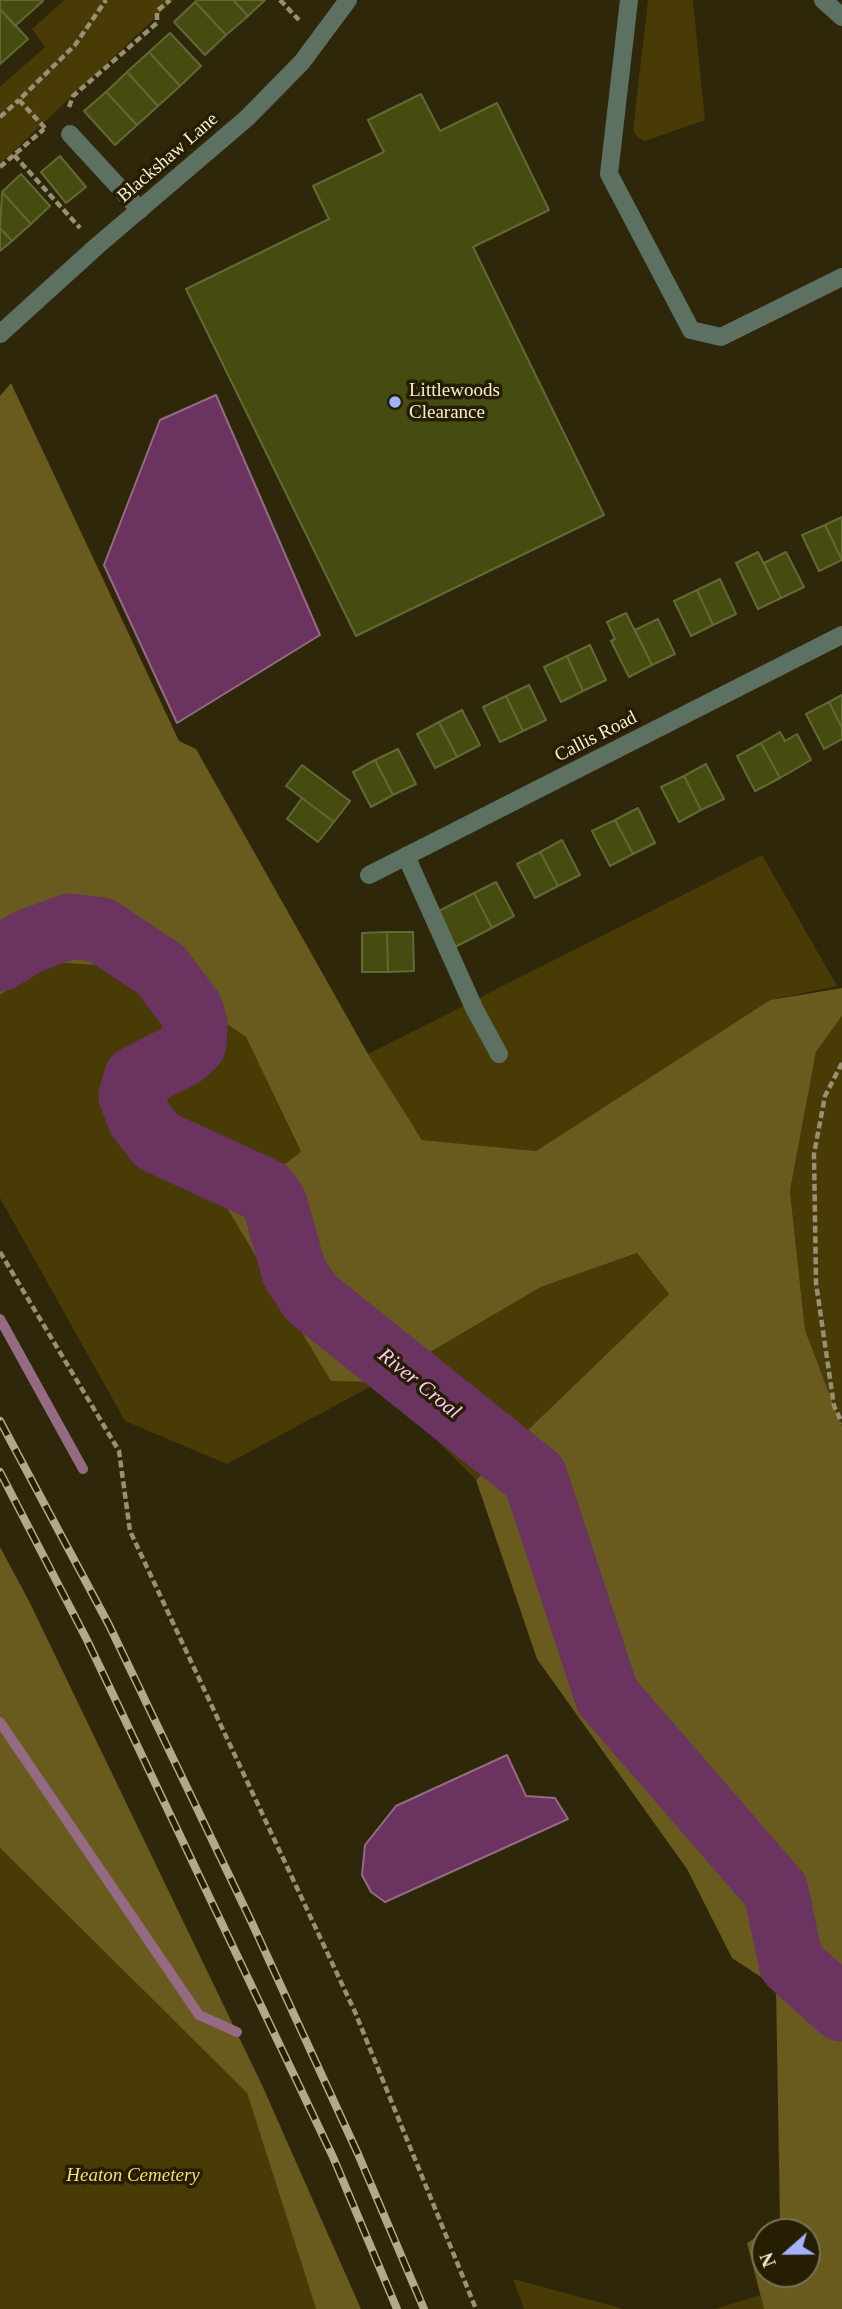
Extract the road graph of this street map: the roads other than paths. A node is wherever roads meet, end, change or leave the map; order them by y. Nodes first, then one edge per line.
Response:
1 (348, 0) edge
2 (629, 0) edge
3 (823, 0) edge
4 (842, 17) edge
5 (70, 134) road end
6 (140, 210) junction
7 (842, 277) edge
8 (0, 334) edge
9 (842, 635) edge
10 (406, 856) junction
11 (369, 875) dead end
12 (499, 1054) dead end

1 - 6 street, Blackshaw Lane
2 - 7 street
3 - 4 street
5 - 6 street
6 - 8 street, Blackshaw Lane
9 - 10 street, Callis Road
10 - 11 street, Callis Road
10 - 12 street

